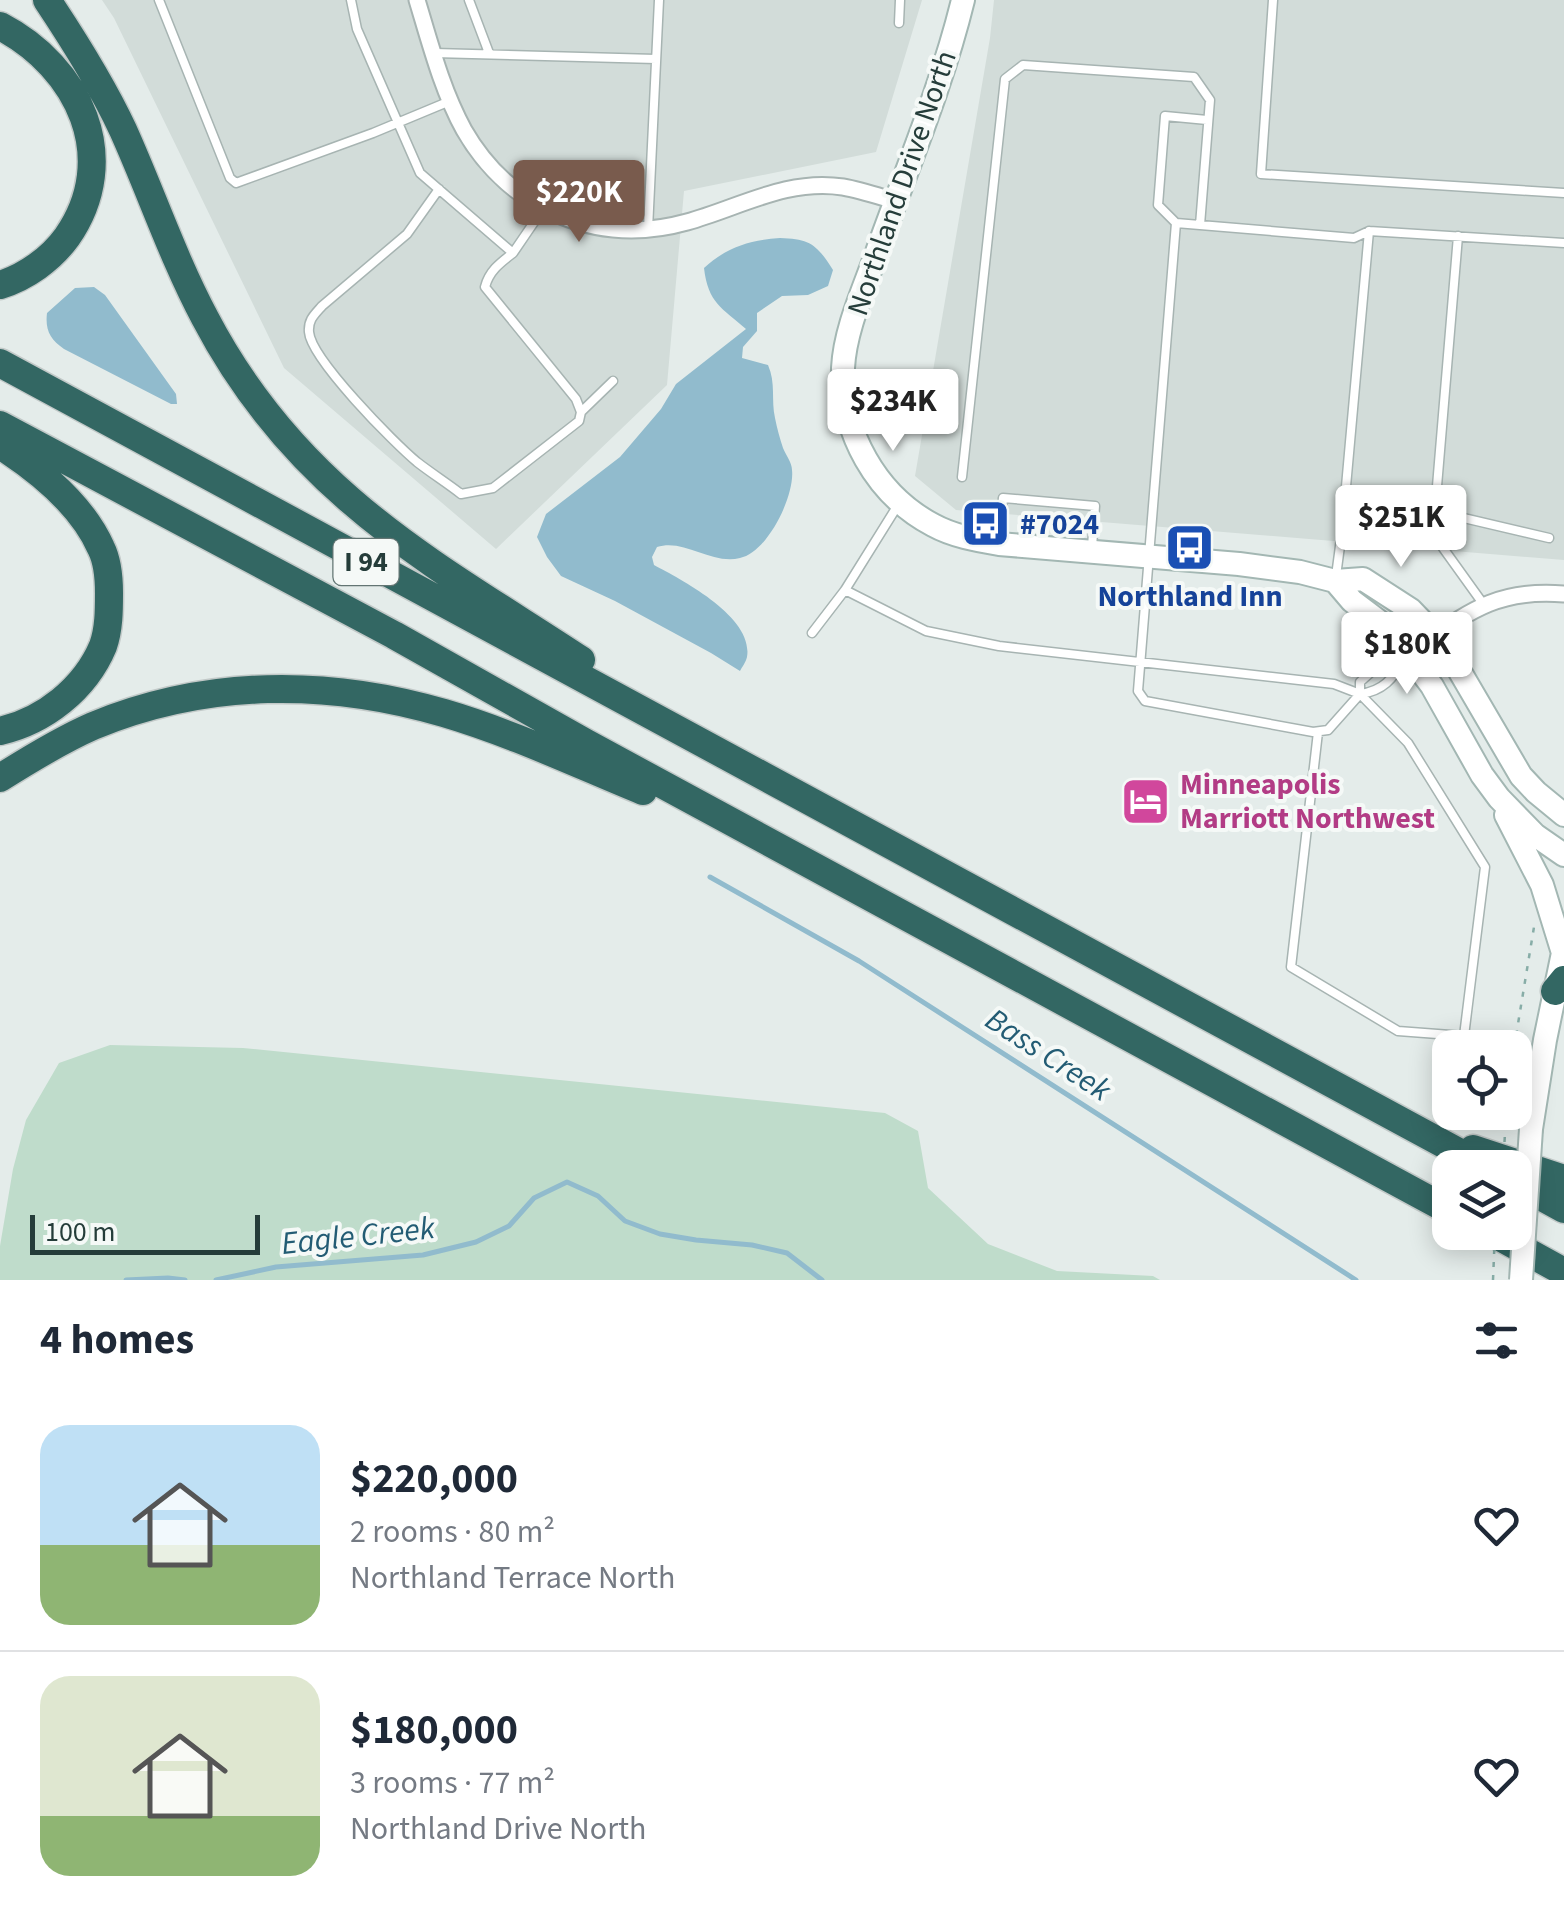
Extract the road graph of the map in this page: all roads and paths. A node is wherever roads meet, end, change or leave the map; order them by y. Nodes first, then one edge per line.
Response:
1 (47, 0) edge
2 (159, 0) edge
3 (351, 0) edge
4 (417, 0) edge
5 (469, 0) edge
6 (659, 0) edge
7 (900, 0) edge
8 (964, 0) edge
9 (1273, 0) edge
10 (899, 22) dead end
11 (0, 26) edge
12 (434, 53) junction
13 (489, 53) junction
14 (656, 59) junction
15 (450, 102) junction
16 (1207, 120) junction
17 (398, 123) junction
18 (439, 189) junction
19 (1564, 193) edge
20 (895, 201) junction
21 (543, 209) junction
22 (1176, 223) junction
23 (1200, 225) junction
24 (648, 230) junction
25 (1369, 230) junction
26 (1458, 236) junction
27 (1564, 243) edge
28 (513, 253) junction
29 (0, 285) edge
30 (0, 362) edge
31 (613, 381) dead end
32 (580, 412) junction
33 (0, 425) edge
34 (0, 445) edge
35 (962, 477) dead end
36 (901, 501) junction
37 (1434, 511) junction
38 (1342, 531) junction
39 (1432, 534) junction
40 (1548, 538) dead end
41 (998, 544) junction
42 (1092, 552) junction
43 (1149, 556) junction
44 (1335, 580) junction
45 (844, 590) junction
46 (1564, 594) edge
47 (1484, 604) junction
48 (812, 633) dead end
49 (1435, 635) junction
50 (1408, 654) junction
51 (1141, 664) junction
52 (1360, 694) junction
53 (0, 731) edge
54 (1318, 732) junction
55 (732, 760) junction
56 (0, 778) edge
57 (1499, 798) junction
58 (1564, 816) edge
59 (789, 852) junction
60 (1564, 855) edge
61 (1563, 950) edge
62 (1559, 986) edge
63 (1344, 1090) junction
64 (1455, 1150) edge
65 (1564, 1179) edge
66 (1532, 1191) edge
67 (1432, 1200) edge
68 (1564, 1208) edge
69 (1493, 1250) edge
70 (1522, 1250) edge
71 (1564, 1276) edge
72 (1493, 1280) edge
73 (1520, 1280) edge

1 - 55 highway
2 - 17 lane
3 - 17 lane
4 - 12 street
5 - 13 lane
6 - 14 lane
7 - 10 lane
8 - 20 street, Northland Drive North
9 - 19 lane
11 - 29 highway
12 - 13 lane
12 - 15 street
13 - 14 lane
14 - 24 lane
15 - 17 lane
15 - 21 street
16 - 22 lane
16 - 23 lane
16 - 35 lane
17 - 18 lane
18 - 28 lane
18 - 32 lane
20 - 24 street
20 - 36 street, Northland Drive North
21 - 24 street
21 - 28 lane
22 - 23 lane
22 - 43 lane
23 - 25 lane
25 - 26 lane
25 - 38 lane
26 - 27 lane
26 - 37 lane
28 - 32 lane
30 - 55 highway, I 94
31 - 32 lane
33 - 59 highway, I 94
34 - 53 highway
36 - 41 street, Northland Drive North
36 - 45 lane
37 - 39 lane
37 - 40 lane
38 - 39 lane
38 - 44 lane
39 - 47 lane
41 - 42 street, Northland Drive North
41 - 42 lane
42 - 43 street, Northland Drive North
43 - 44 street, Northland Drive North
43 - 51 lane
44 - 49 street, Northland Drive North
44 - 50 street
45 - 48 lane
45 - 51 lane
46 - 47 street
47 - 49 street
49 - 50 street
49 - 58 street, Northland Drive North
50 - 52 lane
50 - 52 lane
50 - 57 street
51 - 52 lane
51 - 54 lane
52 - 54 lane
52 - 54 lane
55 - 63 highway, I 94
56 - 59 highway
57 - 60 street
57 - 61 street
59 - 67 highway, I 94
61 - 62 street
62 - 73 street, bridge
63 - 64 highway, I 94
63 - 65 highway
66 - 68 highway
69 - 72 path, bridge
70 - 71 highway

